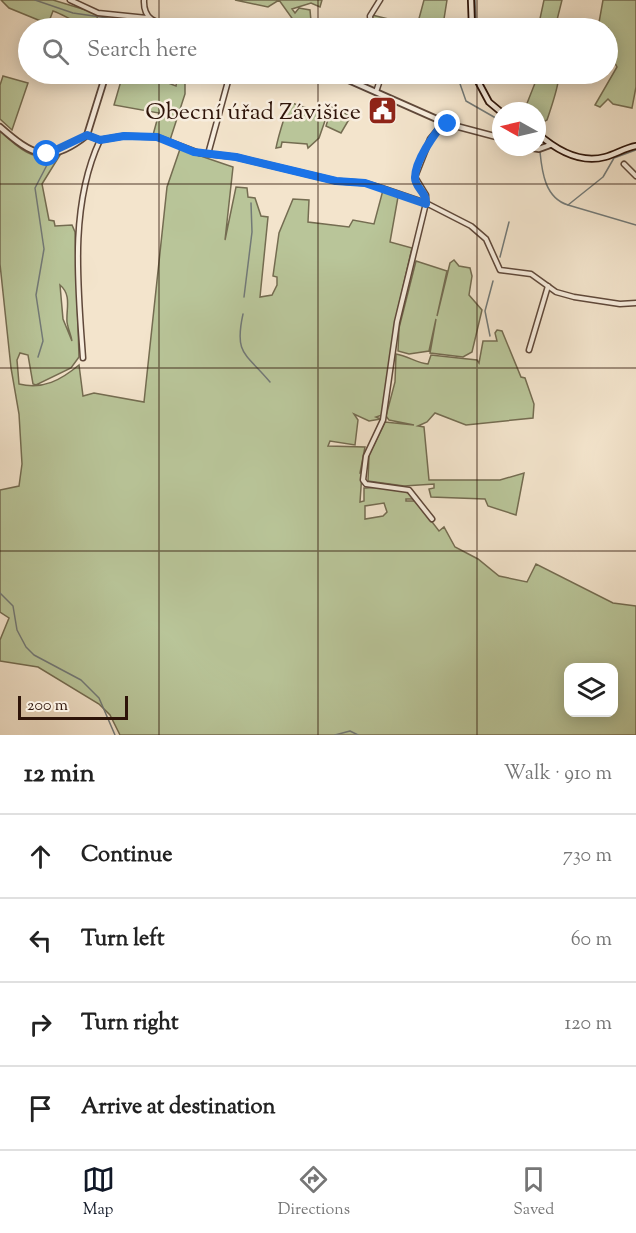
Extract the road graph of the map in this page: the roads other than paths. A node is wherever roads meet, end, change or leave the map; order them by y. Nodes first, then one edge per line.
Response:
1 (70, 0) edge
2 (144, 0) edge
3 (380, 0) edge
4 (471, 0) edge
5 (147, 18) joint
6 (370, 18) edge
7 (472, 18) edge
8 (103, 84) edge
9 (227, 84) edge
10 (357, 84) edge
11 (379, 84) edge
12 (480, 84) edge
13 (376, 93) junction
14 (492, 104) edge
15 (444, 122) junction
16 (0, 127) edge
17 (87, 135) junction
18 (492, 135) edge
19 (100, 140) junction
20 (547, 146) edge
21 (636, 146) edge
22 (208, 154) junction
23 (624, 164) dead end
24 (636, 176) edge
25 (426, 204) junction
26 (548, 286) junction
27 (636, 303) edge
28 (529, 350) dead end
29 (82, 358) dead end
30 (432, 519) dead end

1 - 5 street
2 - 5 street
3 - 6 street
4 - 7 street
8 - 17 street
9 - 22 street
10 - 13 street
11 - 13 street
12 - 14 street
13 - 15 street
15 - 18 street
15 - 25 street
16 - 17 street
17 - 19 street
19 - 22 street
19 - 29 street
20 - 21 street
22 - 25 street
23 - 24 street
25 - 26 street
25 - 30 street
26 - 27 street
26 - 28 street

